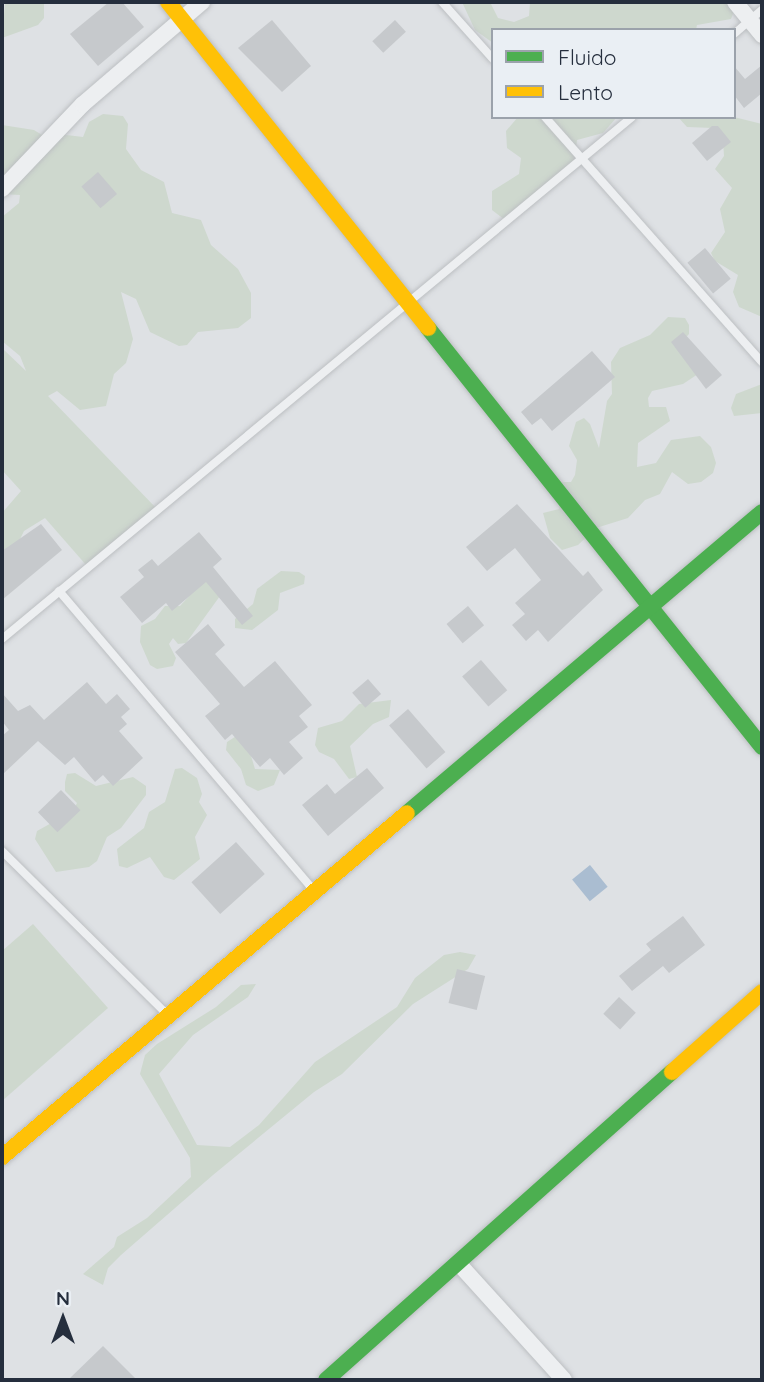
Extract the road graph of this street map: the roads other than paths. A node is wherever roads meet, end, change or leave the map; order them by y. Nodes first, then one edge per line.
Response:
1 (168, 2) edge
2 (202, 2) edge
3 (442, 2) edge
4 (735, 2) edge
5 (756, 15) edge
6 (181, 19) junction
7 (736, 32) edge
8 (762, 35) edge
9 (491, 57) edge
10 (547, 119) edge
11 (630, 119) edge
12 (581, 159) junction
13 (2, 189) edge
14 (408, 303) junction
15 (762, 362) edge
16 (762, 512) edge
17 (59, 592) junction
18 (650, 607) junction
19 (2, 639) edge
20 (762, 747) edge
21 (2, 851) edge
22 (315, 891) junction
23 (762, 992) edge
24 (169, 1015) junction
25 (2, 1157) edge
26 (459, 1264) junction
27 (326, 1380) edge
28 (564, 1380) edge

1 - 6 street
2 - 6 street
3 - 9 lane
4 - 5 street
5 - 7 lane
5 - 8 street
6 - 13 street
6 - 14 street
10 - 12 lane
11 - 12 lane
12 - 14 lane
12 - 15 lane
14 - 17 lane
14 - 18 street
16 - 18 street
17 - 19 lane
17 - 22 lane
18 - 20 street
18 - 22 street
21 - 24 lane
22 - 24 street
23 - 26 street
24 - 25 street
26 - 27 street
26 - 28 street

